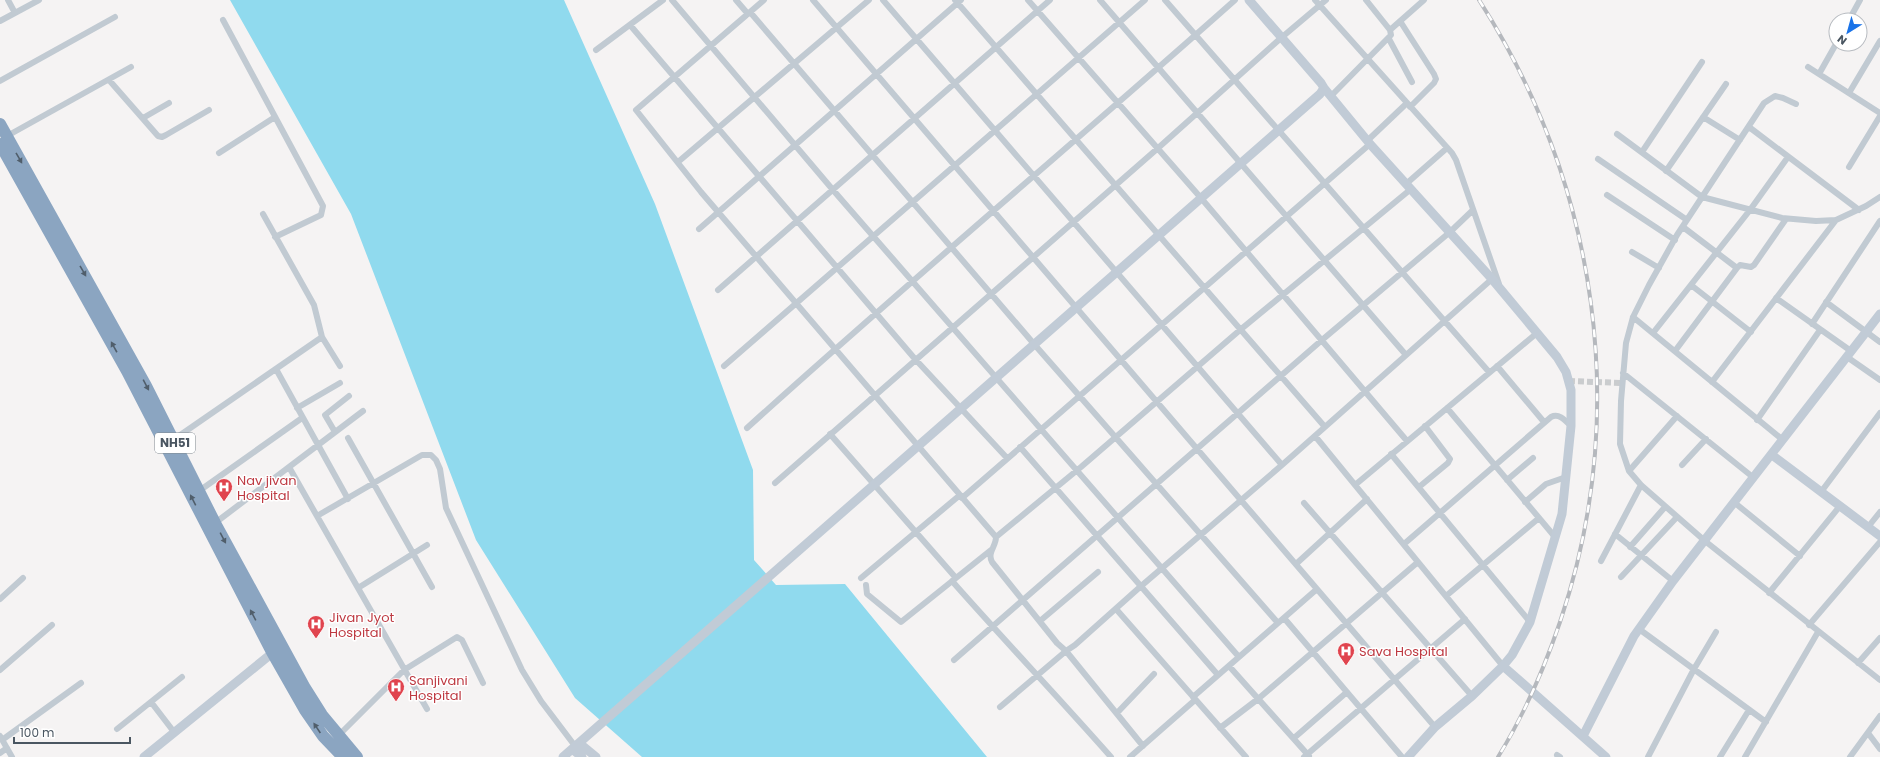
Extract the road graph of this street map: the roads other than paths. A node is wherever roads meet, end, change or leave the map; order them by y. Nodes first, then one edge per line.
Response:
1 (8, 0) edge
2 (39, 0) edge
3 (663, 0) edge
4 (672, 0) edge
5 (736, 0) edge
6 (764, 0) edge
7 (813, 0) edge
8 (869, 0) edge
9 (883, 0) edge
10 (1028, 0) edge
11 (1050, 0) edge
12 (1100, 0) edge
13 (1145, 0) edge
14 (1165, 0) edge
15 (1235, 0) edge
16 (1249, 0) edge
17 (1315, 0) edge
18 (1326, 0) edge
19 (1366, 0) edge
20 (1424, 0) edge
21 (1860, 0) edge
22 (958, 1) edge
23 (1320, 6) junction
24 (1038, 11) junction
25 (1853, 12) edge
26 (15, 13) junction
27 (749, 13) junction
28 (115, 17) dead end
29 (223, 20) dead end
30 (0, 21) edge
31 (1400, 21) junction
32 (1119, 22) junction
33 (630, 25) junction
34 (837, 28) junction
35 (1390, 30) junction
36 (1196, 35) junction
37 (916, 38) junction
38 (1281, 38) junction
39 (1389, 39) junction
40 (1880, 41) edge
41 (710, 46) junction
42 (996, 47) junction
43 (596, 50) dead end
44 (1831, 52) edge
45 (1078, 58) junction
46 (1368, 60) junction
47 (1702, 62) dead end
48 (794, 64) junction
49 (132, 67) dead end
50 (1808, 67) dead end
51 (1159, 68) junction
52 (876, 73) junction
53 (1819, 74) junction
54 (673, 78) junction
55 (109, 80) junction
56 (1234, 80) junction
57 (0, 81) edge
58 (1412, 82) dead end
59 (954, 83) junction
60 (1726, 84) dead end
61 (1324, 88) junction
62 (1849, 93) junction
63 (1036, 94) junction
64 (1331, 96) junction
65 (754, 97) junction
66 (169, 103) dead end
67 (1118, 104) junction
68 (1796, 104) dead end
69 (1408, 105) junction
70 (209, 110) dead end
71 (834, 110) junction
72 (1198, 113) junction
73 (1880, 114) edge
74 (276, 117) junction
75 (1703, 117) junction
76 (143, 118) junction
77 (914, 118) junction
78 (0, 124) edge
79 (1749, 127) junction
80 (717, 129) junction
81 (994, 130) junction
82 (1278, 130) junction
83 (1617, 134) dead end
84 (3, 140) edge
85 (1076, 140) junction
86 (1740, 140) junction
87 (1369, 142) junction
88 (795, 145) junction
89 (1447, 148) junction
90 (1157, 149) junction
91 (1642, 152) junction
92 (219, 153) dead end
93 (872, 155) junction
94 (1788, 157) junction
95 (1598, 159) dead end
96 (678, 162) junction
97 (1241, 163) junction
98 (954, 165) junction
99 (1849, 167) dead end
100 (1666, 171) junction
101 (1034, 176) junction
102 (758, 177) junction
103 (1324, 183) junction
104 (1116, 186) junction
105 (1409, 186) junction
106 (833, 190) junction
107 (1607, 195) dead end
108 (1702, 197) junction
109 (1880, 197) edge
110 (1201, 198) junction
111 (912, 202) junction
112 (1473, 210) junction
113 (1750, 210) junction
114 (1859, 210) junction
115 (994, 211) junction
116 (719, 212) junction
117 (262, 214) dead end
118 (1286, 216) junction
119 (1786, 219) junction
120 (1687, 220) junction
121 (1836, 220) junction
122 (1880, 221) edge
123 (796, 222) junction
124 (1073, 222) junction
125 (1683, 227) junction
126 (1364, 228) junction
127 (699, 229) dead end
128 (1450, 232) junction
129 (1158, 235) junction
130 (873, 236) junction
131 (276, 237) junction
132 (1675, 240) junction
133 (952, 248) junction
134 (1246, 251) junction
135 (1632, 252) dead end
136 (1716, 253) junction
137 (757, 256) junction
138 (1033, 257) junction
139 (1325, 261) junction
140 (836, 268) junction
141 (1658, 268) junction
142 (1737, 268) junction
143 (1116, 272) junction
144 (1402, 272) junction
145 (1492, 279) junction
146 (913, 281) junction
147 (1691, 285) junction
148 (1204, 288) junction
149 (718, 290) dead end
150 (1501, 290) junction
151 (991, 294) junction
152 (1283, 295) junction
153 (1776, 298) junction
154 (1712, 302) junction
155 (1826, 302) junction
156 (796, 303) junction
157 (1363, 305) junction
158 (1076, 307) junction
159 (876, 313) junction
160 (1880, 314) edge
161 (1633, 317) junction
162 (1444, 321) junction
163 (1812, 324) junction
164 (1161, 325) junction
165 (953, 327) junction
166 (1240, 330) junction
167 (1820, 330) junction
168 (1750, 332) junction
169 (1866, 332) junction
170 (1537, 333) junction
171 (1653, 333) junction
172 (322, 337) junction
173 (1322, 340) junction
174 (1880, 342) edge
175 (1034, 344) junction
176 (835, 348) junction
177 (1674, 351) junction
178 (1849, 354) junction
179 (1406, 355) junction
180 (915, 359) junction
181 (1121, 360) junction
182 (340, 366) dead end
183 (724, 366) dead end
184 (1497, 366) junction
185 (1197, 367) junction
186 (276, 370) junction
187 (1489, 372) junction
188 (1623, 373) junction
189 (1281, 376) junction
190 (996, 377) junction
191 (1880, 380) edge
192 (1712, 382) junction
193 (340, 383) dead end
194 (1365, 392) junction
195 (875, 394) junction
196 (349, 396) dead end
197 (1079, 396) junction
198 (1157, 402) junction
199 (297, 408) junction
200 (961, 408) junction
201 (1447, 408) junction
202 (363, 411) dead end
203 (1238, 413) junction
204 (1880, 413) edge
205 (1676, 416) junction
206 (302, 418) junction
207 (1757, 420) junction
208 (1544, 422) junction
209 (1425, 426) junction
210 (1572, 426) junction
211 (1325, 427) junction
212 (747, 428) dead end
213 (1041, 429) junction
214 (335, 432) junction
215 (830, 434) junction
216 (1315, 436) junction
217 (348, 438) dead end
218 (1115, 438) junction
219 (1706, 439) junction
220 (173, 440) junction
221 (1783, 440) junction
222 (1407, 441) junction
223 (317, 445) junction
224 (918, 446) junction
225 (1020, 447) junction
226 (1198, 448) junction
227 (1391, 454) junction
228 (1772, 455) junction
229 (1007, 458) junction
230 (1532, 458) dead end
231 (1282, 465) junction
232 (1682, 465) dead end
233 (289, 466) junction
234 (1494, 466) junction
235 (1077, 471) junction
236 (1629, 471) junction
237 (1566, 477) junction
238 (1754, 478) junction
239 (1507, 480) junction
240 (775, 483) dead end
241 (372, 484) junction
242 (874, 484) junction
243 (1156, 484) junction
244 (1355, 485) junction
245 (1641, 485) junction
246 (1419, 487) junction
247 (1056, 488) junction
248 (199, 491) junction
249 (1821, 492) junction
250 (961, 496) junction
251 (348, 499) junction
252 (1367, 499) junction
253 (1242, 500) junction
254 (1525, 502) junction
255 (1304, 503) dead end
256 (1735, 503) junction
257 (1840, 506) junction
258 (1665, 507) junction
259 (1880, 512) edge
260 (1440, 513) junction
261 (317, 516) junction
262 (1677, 517) junction
263 (1118, 518) junction
264 (1539, 518) junction
265 (215, 523) junction
266 (1868, 527) junction
267 (916, 532) junction
268 (1330, 532) junction
269 (1615, 534) junction
270 (1200, 535) junction
271 (1097, 536) junction
272 (1880, 536) edge
273 (996, 537) junction
274 (1555, 537) junction
275 (1705, 541) junction
276 (1880, 542) edge
277 (1404, 544) junction
278 (427, 545) dead end
279 (1630, 547) junction
280 (991, 550) junction
281 (413, 554) junction
282 (1641, 556) junction
283 (1800, 556) junction
284 (1601, 561) dead end
285 (1418, 562) junction
286 (1296, 564) junction
287 (1483, 565) junction
288 (1161, 568) junction
289 (1098, 572) dead end
290 (1621, 577) dead end
291 (23, 578) dead end
292 (861, 578) dead end
293 (954, 579) junction
294 (1673, 581) junction
295 (866, 585) dead end
296 (1140, 586) junction
297 (432, 587) dead end
298 (358, 588) junction
299 (1317, 589) junction
300 (1382, 592) junction
301 (1770, 593) junction
302 (1446, 596) junction
303 (0, 599) edge
304 (1023, 600) junction
305 (1116, 608) junction
306 (1284, 618) junction
307 (1465, 619) junction
308 (1040, 621) junction
309 (1346, 622) junction
310 (1530, 622) junction
311 (1278, 623) junction
312 (52, 625) dead end
313 (1810, 625) junction
314 (992, 627) junction
315 (1639, 629) junction
316 (1716, 632) dead end
317 (1818, 632) junction
318 (1880, 638) edge
319 (1431, 648) junction
320 (277, 649) junction
321 (1066, 651) junction
322 (1312, 652) junction
323 (1239, 657) junction
324 (954, 660) dead end
325 (1858, 662) junction
326 (1229, 666) junction
327 (1503, 666) junction
328 (1694, 669) junction
329 (0, 670) edge
330 (404, 670) junction
331 (1038, 674) junction
332 (1154, 674) dead end
333 (1218, 675) junction
334 (182, 677) dead end
335 (1394, 679) junction
336 (1880, 680) edge
337 (81, 683) dead end
338 (483, 683) dead end
339 (1346, 692) junction
340 (1472, 696) junction
341 (1194, 698) junction
342 (1258, 699) junction
343 (151, 702) junction
344 (1000, 707) dead end
345 (1361, 708) junction
346 (427, 709) dead end
347 (1749, 710) junction
348 (1117, 713) junction
349 (1880, 716) edge
350 (1766, 722) junction
351 (1435, 727) junction
352 (1220, 728) junction
353 (117, 729) dead end
354 (174, 732) junction
355 (1868, 733) junction
356 (338, 736) junction
357 (1583, 736) junction
358 (1, 738) edge
359 (1294, 738) junction
360 (576, 746) junction
361 (1143, 746) junction
362 (7, 748) junction
363 (1880, 749) edge
364 (0, 753) edge
365 (1307, 756) edge
366 (12, 757) edge
367 (144, 757) edge
368 (343, 757) edge
369 (357, 757) edge
370 (563, 757) edge
371 (582, 757) edge
372 (596, 757) edge
373 (1111, 757) edge
374 (1130, 757) edge
375 (1246, 757) edge
376 (1402, 757) edge
377 (1408, 757) edge
378 (1606, 757) edge
379 (1648, 757) edge
380 (1720, 757) edge
381 (1745, 757) edge
382 (1851, 757) edge

1 - 26 street
2 - 26 street
3 - 33 street
4 - 41 street
5 - 27 street
6 - 27 street
7 - 34 street
8 - 34 street
9 - 37 street
10 - 24 street
11 - 24 street
12 - 32 street
13 - 32 street
14 - 36 street
15 - 36 street
16 - 38 street
17 - 23 street
18 - 23 street
19 - 35 street
20 - 31 street
21 - 25 street
22 - 37 street
22 - 42 street
23 - 38 street
23 - 46 street
24 - 42 street
24 - 45 street
26 - 30 street
27 - 41 street
27 - 48 street
28 - 57 street
29 - 74 street
31 - 35 street
31 - 69 street
32 - 45 street
32 - 51 street
33 - 43 street
33 - 54 street
34 - 48 street
34 - 52 street
35 - 39 street
36 - 51 street
36 - 56 street
37 - 52 street
37 - 59 street
38 - 56 street
38 - 61 street
39 - 46 street
39 - 58 street
40 - 62 street
41 - 54 street
41 - 65 street
42 - 59 street
42 - 63 street
44 - 53 street
45 - 63 street
45 - 67 street
46 - 64 street
46 - 69 street
47 - 91 street
48 - 65 street
48 - 71 street
49 - 55 street
50 - 53 street
51 - 67 street
51 - 72 street
52 - 71 street
52 - 77 street
53 - 62 street
54 - 80 street
54 - 96 street
55 - 76 street
55 - 84 street
56 - 72 street
56 - 82 street
59 - 77 street
59 - 81 street
60 - 75 street
61 - 64 street
61 - 82 street
62 - 73 street
63 - 81 street
63 - 85 street
64 - 87 street
65 - 80 street
65 - 88 street
66 - 76 street
67 - 85 street
67 - 90 street
68 - 79 street
69 - 87 street
69 - 89 street
70 - 76 street
71 - 88 street
71 - 93 street
72 - 90 street
72 - 97 street
73 - 99 street
74 - 92 street
74 - 131 street
75 - 86 street
75 - 100 street
77 - 93 street
77 - 98 street
78 - 84 highway, NH51
79 - 86 street
79 - 94 street
80 - 96 street
80 - 102 street
81 - 98 street
81 - 101 street
82 - 97 street
82 - 103 street
83 - 91 street
84 -> 220 highway, NH51
320 -> 84 highway, NH51
85 - 101 street
85 - 104 street
86 - 108 street
87 - 103 street
87 - 105 street
88 - 102 street
88 - 106 street
89 - 105 street
89 - 112 street
90 - 104 street
90 - 110 street
91 - 100 street
93 - 106 street
93 - 111 street
94 - 113 street
94 - 114 street
95 - 120 street
96 - 116 street
97 - 110 street
97 - 118 street
98 - 111 street
98 - 115 street
100 - 108 street
101 - 115 street
101 - 124 street
102 - 116 street
102 - 123 street
103 - 118 street
103 - 126 street
104 - 124 street
104 - 129 street
105 - 126 street
105 - 128 street
106 - 123 street
106 - 130 street
107 - 132 street
108 - 113 street
108 - 120 street
109 - 114 street
110 - 129 street
110 - 134 street
111 - 130 street
111 - 133 street
112 - 128 street
112 - 150 street
113 - 119 street
113 - 136 street
114 - 121 street
115 - 133 street
115 - 138 street
116 - 127 street
116 - 137 street
117 - 131 street
118 - 134 street
118 - 139 street
119 - 121 street
119 - 142 street
120 - 125 street
121 - 153 street
122 - 155 street
123 - 137 street
123 - 140 street
124 - 138 street
124 - 143 street
125 - 132 street
125 - 136 street
126 - 139 street
126 - 144 street
128 - 144 street
128 - 145 street
129 - 143 street
129 - 148 street
130 - 140 street
130 - 146 street
131 - 172 street
132 - 141 street
133 - 146 street
133 - 151 street
134 - 148 street
134 - 152 street
135 - 141 street
136 - 142 street
136 - 147 street
137 - 149 street
137 - 156 street
138 - 151 street
138 - 158 street
139 - 152 street
139 - 157 street
140 - 156 street
140 - 159 street
141 - 161 street
142 - 154 street
143 - 158 street
143 - 164 street
144 - 157 street
144 - 162 street
145 - 150 street
145 - 162 street
146 - 159 street
146 - 165 street
147 - 154 street
147 - 171 street
148 - 164 street
148 - 166 street
150 - 170 street
151 - 165 street
151 - 175 street
152 - 166 street
152 - 173 street
153 - 163 street
153 - 168 street
154 - 168 street
154 - 177 street
155 - 163 street
155 - 169 street
156 - 176 street
156 - 183 street
157 - 173 street
157 - 179 street
158 - 175 street
158 - 181 street
159 - 176 street
159 - 180 street
160 - 169 street
161 - 171 street
161 - 188 street
162 - 179 street
162 - 187 street
163 - 167 street
164 - 181 street
164 - 185 street
165 - 180 street
165 - 190 street
166 - 185 street
166 - 189 street
167 - 178 street
167 - 207 street
168 - 192 street
169 - 174 street
169 - 178 street
170 - 184 street
170 - 210 street
171 - 177 street
172 - 182 street
172 - 186 street
173 - 189 street
173 - 194 street
175 - 190 street
175 - 197 street
176 - 195 street
176 - 212 street
177 - 192 street
178 - 191 street
178 - 221 street
179 - 194 street
180 - 195 street
180 - 200 street
181 - 197 street
181 - 198 street
184 - 187 street
184 - 208 street
185 - 198 street
185 - 203 street
186 - 199 street
186 - 220 street
187 - 201 street
188 - 205 street
188 - 236 street
189 - 203 street
189 - 211 street
190 - 200 street
190 - 213 street
192 - 207 street
193 - 199 street
194 - 211 street
194 - 222 street
195 - 215 street
195 - 224 street
196 - 214 street
197 - 213 street
197 - 218 street
198 - 218 street
198 - 226 street
199 - 206 street
200 - 224 street
200 - 229 street
201 - 209 street
201 - 234 street
202 - 214 street
203 - 226 street
203 - 231 street
204 - 249 street
205 - 219 street
205 - 236 street
206 - 223 street
206 - 248 street
207 - 221 street
208 - 210 street
208 - 234 street
209 - 222 street
209 - 246 street
210 - 237 street
211 - 216 street
213 - 225 street
213 - 235 street
214 - 223 street
215 - 240 street
215 - 242 street
216 - 231 street
216 - 244 street
217 - 241 street
218 - 235 street
218 - 243 street
219 - 232 street
219 - 238 street
220 - 248 highway, NH51
221 - 228 street
222 - 227 street
223 - 233 street
223 - 251 street
224 - 242 street
224 - 250 street
225 - 229 street
225 - 247 street
226 - 243 street
226 - 253 street
227 - 244 street
227 - 246 street
228 - 238 street
228 - 249 street
229 - 250 street
230 - 239 street
231 - 253 street
233 - 261 street
233 - 265 street
234 - 239 street
234 - 260 street
235 - 247 street
235 - 263 street
236 - 245 street
237 - 254 street
237 - 274 street
238 - 256 street
239 - 254 street
241 - 251 street
241 - 281 street
241 - 360 street
242 - 267 street
242 - 360 street
243 - 263 street
243 - 270 street
244 - 252 street
245 - 258 street
245 - 269 street
246 - 260 street
247 - 271 street
247 - 273 street
248 - 265 highway, NH51
249 - 257 street
250 - 267 street
250 - 273 street
251 - 261 street
252 - 268 street
252 - 277 street
253 - 270 street
253 - 286 street
254 - 264 street
255 - 268 street
256 - 275 street
256 - 283 street
257 - 266 street
257 - 283 street
258 - 262 street
258 - 279 street
259 - 266 street
260 - 277 street
260 - 287 street
261 - 298 street
262 - 275 street
262 - 282 street
263 - 271 street
263 - 288 street
264 - 274 street
264 - 287 street
265 -> 320 highway, NH51
266 - 272 street
267 - 292 street
267 - 293 street
268 - 286 street
268 - 300 street
269 - 279 street
269 - 284 street
270 - 288 street
270 - 311 street
271 - 296 street
271 - 304 street
273 - 280 street
274 - 310 street
275 - 294 street
275 - 301 street
276 - 313 street
277 - 285 street
278 - 281 street
279 - 282 street
280 - 293 street
280 - 304 street
281 - 297 street
281 - 298 street
282 - 290 street
282 - 294 street
283 - 301 street
285 - 300 street
285 - 302 street
286 - 299 street
287 - 302 street
287 - 310 street
288 - 296 street
288 - 323 street
289 - 308 street
291 - 303 street
293 - 295 street
293 - 314 street
294 - 315 street
296 - 305 street
296 - 333 street
298 - 330 street
299 - 306 street
299 - 309 street
300 - 309 street
300 - 319 street
301 - 313 street
302 - 307 street
304 - 308 street
304 - 314 street
305 - 321 street
305 - 341 street
306 - 311 street
306 - 322 street
307 - 319 street
307 - 327 street
308 - 321 street
309 - 322 street
309 - 335 street
310 - 327 street
311 - 323 street
312 - 329 street
313 - 317 street
314 - 324 street
314 - 331 street
315 - 328 street
315 - 357 street
316 - 328 street
317 - 325 street
317 - 350 street
318 - 325 street
319 - 335 street
319 - 340 street
320 - 354 street
320 - 356 highway, NH51
368 -> 320 highway, NH51
321 - 331 street
321 - 348 street
322 - 339 street
322 - 342 street
323 - 326 street
325 - 336 street
326 - 333 street
326 - 342 street
327 - 340 street
327 - 357 street
328 - 347 street
328 - 379 street
330 - 338 street
330 - 346 street
330 - 356 street
331 - 344 street
331 - 373 street
332 - 348 street
333 - 341 street
334 - 343 street
335 - 345 street
335 - 351 street
337 - 358 street
339 - 345 street
339 - 359 street
340 - 351 street
341 - 352 street
341 - 361 street
342 - 352 street
342 - 359 street
343 - 353 street
343 - 354 street
345 - 365 street
345 - 376 street
347 - 350 street
347 - 380 street
348 - 361 street
349 - 355 street
350 - 381 street
351 - 377 street
352 - 375 street
354 - 367 street
355 - 363 street
355 - 382 street
356 - 369 highway, NH51
357 - 378 street
358 - 362 street
359 - 365 street
360 - 370 street
360 - 371 street
360 - 372 street
361 - 374 street
362 - 364 street
362 - 366 street

